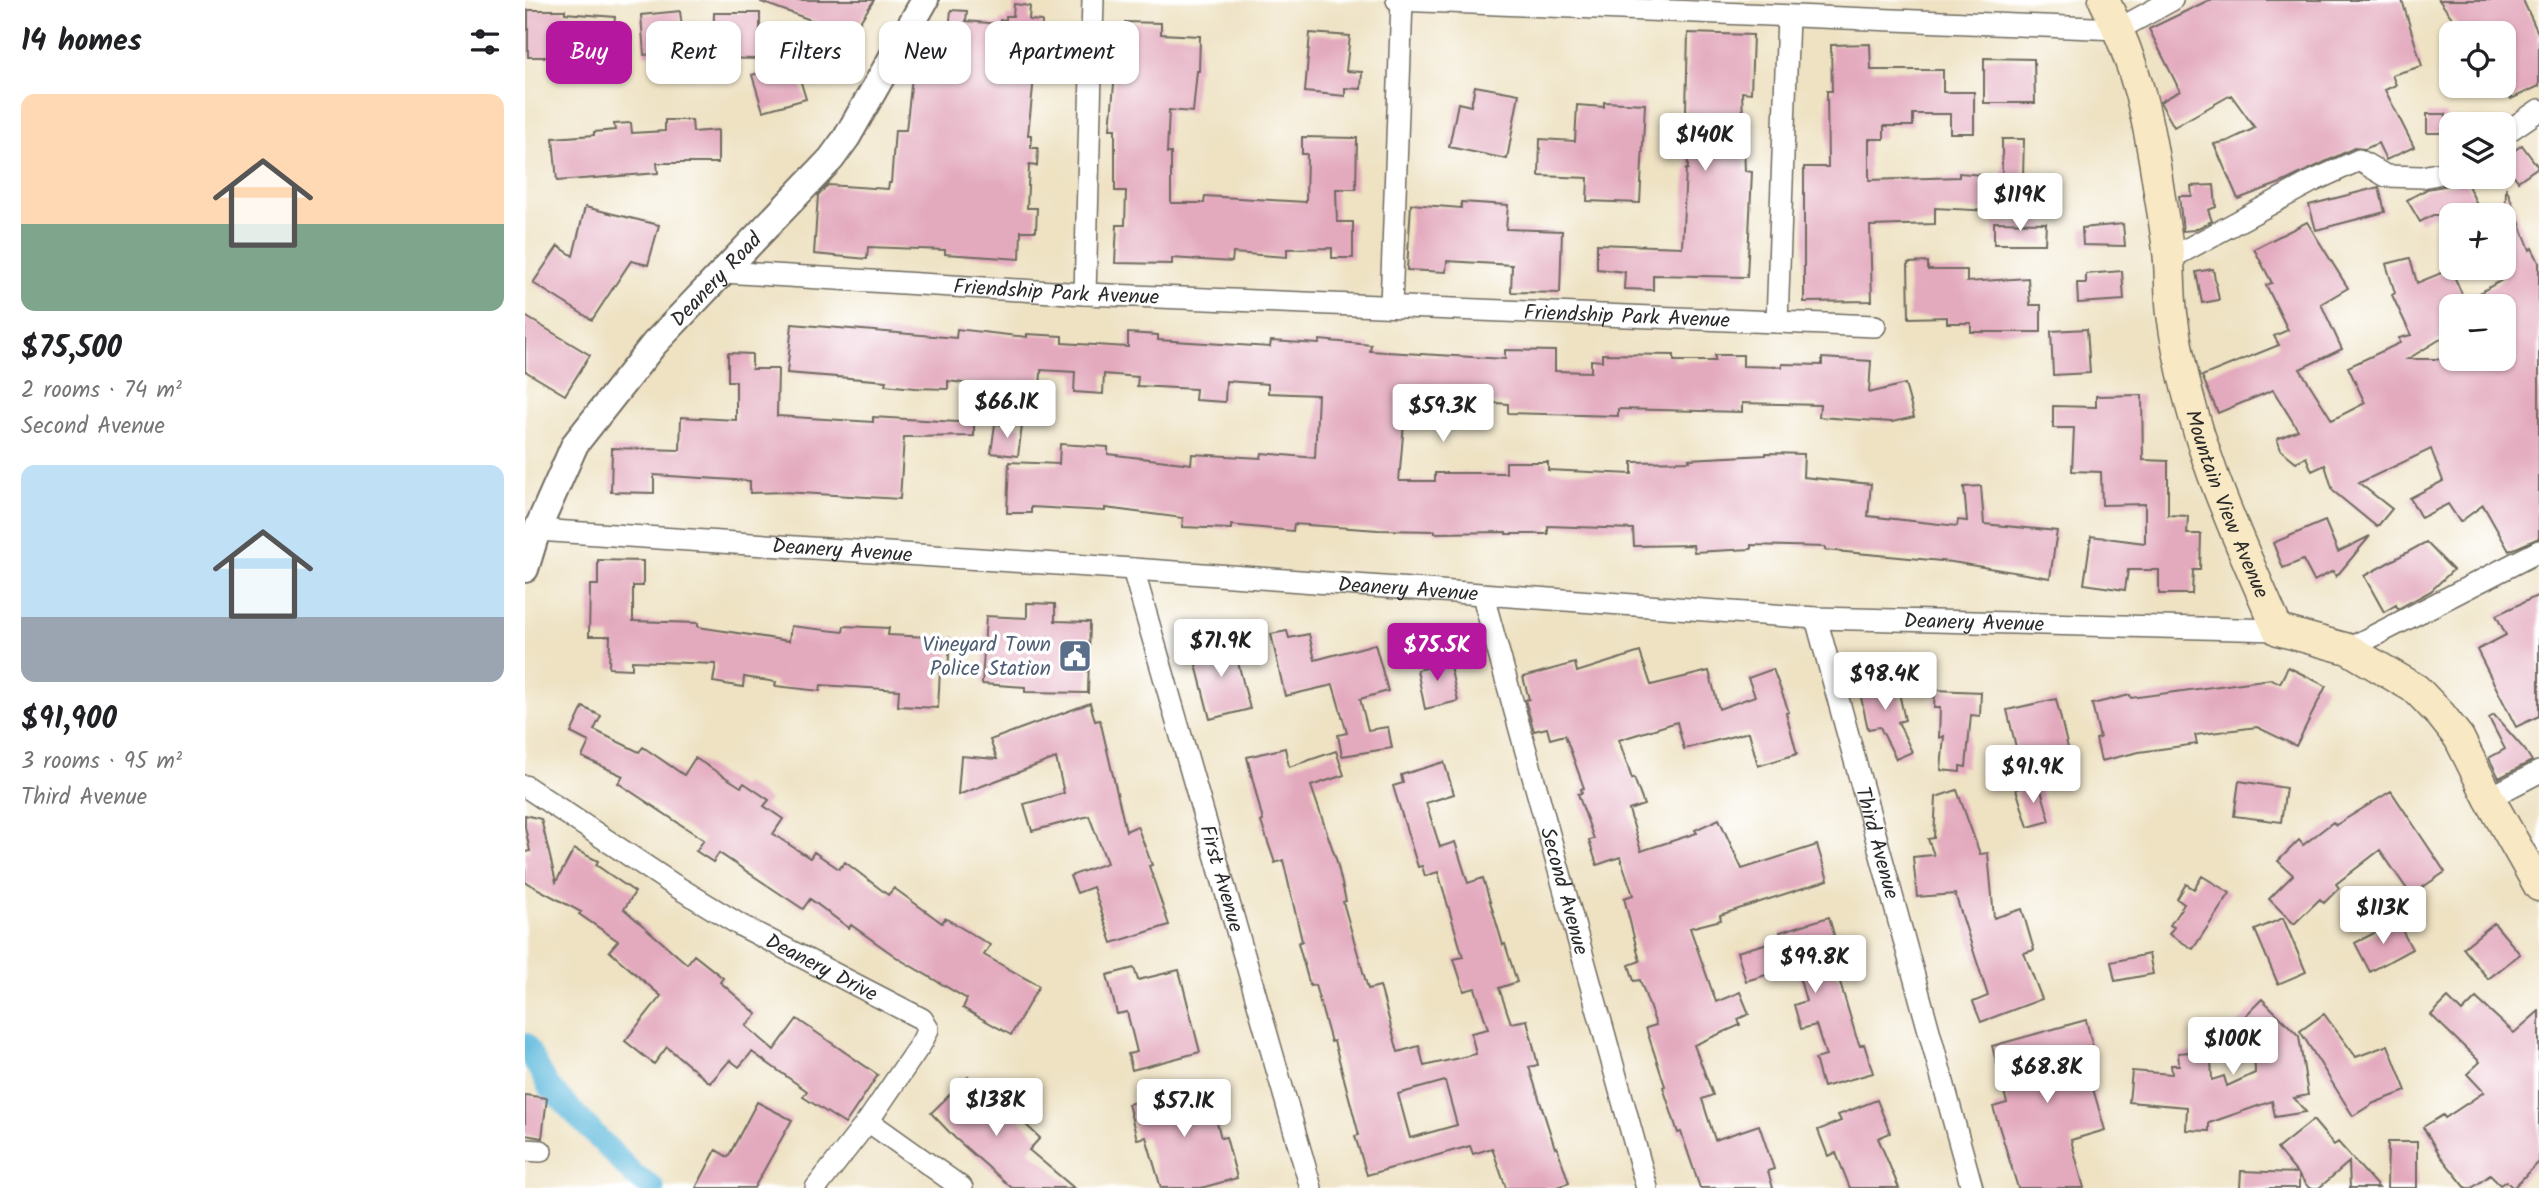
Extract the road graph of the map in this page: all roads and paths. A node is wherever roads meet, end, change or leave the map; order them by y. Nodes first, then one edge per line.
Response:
1 (925, 0) edge
2 (1093, 0) edge
3 (1400, 0) edge
4 (2104, 0) edge
5 (2172, 0) edge
6 (1788, 16) junction
7 (2119, 29) junction
8 (2539, 110) edge
9 (2516, 126) edge
10 (2439, 174) edge
11 (2169, 259) junction
12 (723, 272) junction
13 (1086, 294) junction
14 (1391, 306) junction
15 (1777, 322) junction
16 (1875, 326) dead end
17 (537, 530) junction
18 (2539, 551) edge
19 (525, 569) edge
20 (1133, 569) junction
21 (1483, 596) junction
22 (1816, 618) junction
23 (2278, 630) junction
24 (2348, 649) junction
25 (2539, 772) edge
26 (525, 786) edge
27 (2489, 797) junction
28 (2539, 886) edge
29 (868, 1121) junction
30 (816, 1188) edge
31 (962, 1188) edge
32 (1311, 1188) edge
33 (1647, 1188) edge
34 (1972, 1188) edge

1 - 12 street, Deanery Road
2 - 13 street
3 - 6 street
3 - 14 street
4 - 7 main road, Mountain View Avenue
5 - 7 street
6 - 7 street
6 - 15 street
7 - 11 main road, Mountain View Avenue
8 - 9 street
10 - 11 street
11 - 23 main road, Mountain View Avenue
12 - 13 street, Friendship Park Avenue
12 - 17 street, Deanery Road
13 - 14 street, Friendship Park Avenue
14 - 15 street, Friendship Park Avenue
15 - 16 street, Friendship Park Avenue
17 - 19 street, Deanery Road
17 - 20 street, Deanery Avenue
18 - 24 street
20 - 21 street, Deanery Avenue
20 - 32 street, First Avenue
21 - 22 street, Deanery Avenue
21 - 33 street, Second Avenue
22 - 23 street, Deanery Avenue
22 - 34 street, Third Avenue
23 - 24 main road
24 - 27 main road
25 - 27 street
26 - 29 street, Deanery Drive
27 - 28 main road
29 - 30 street
29 - 31 street

